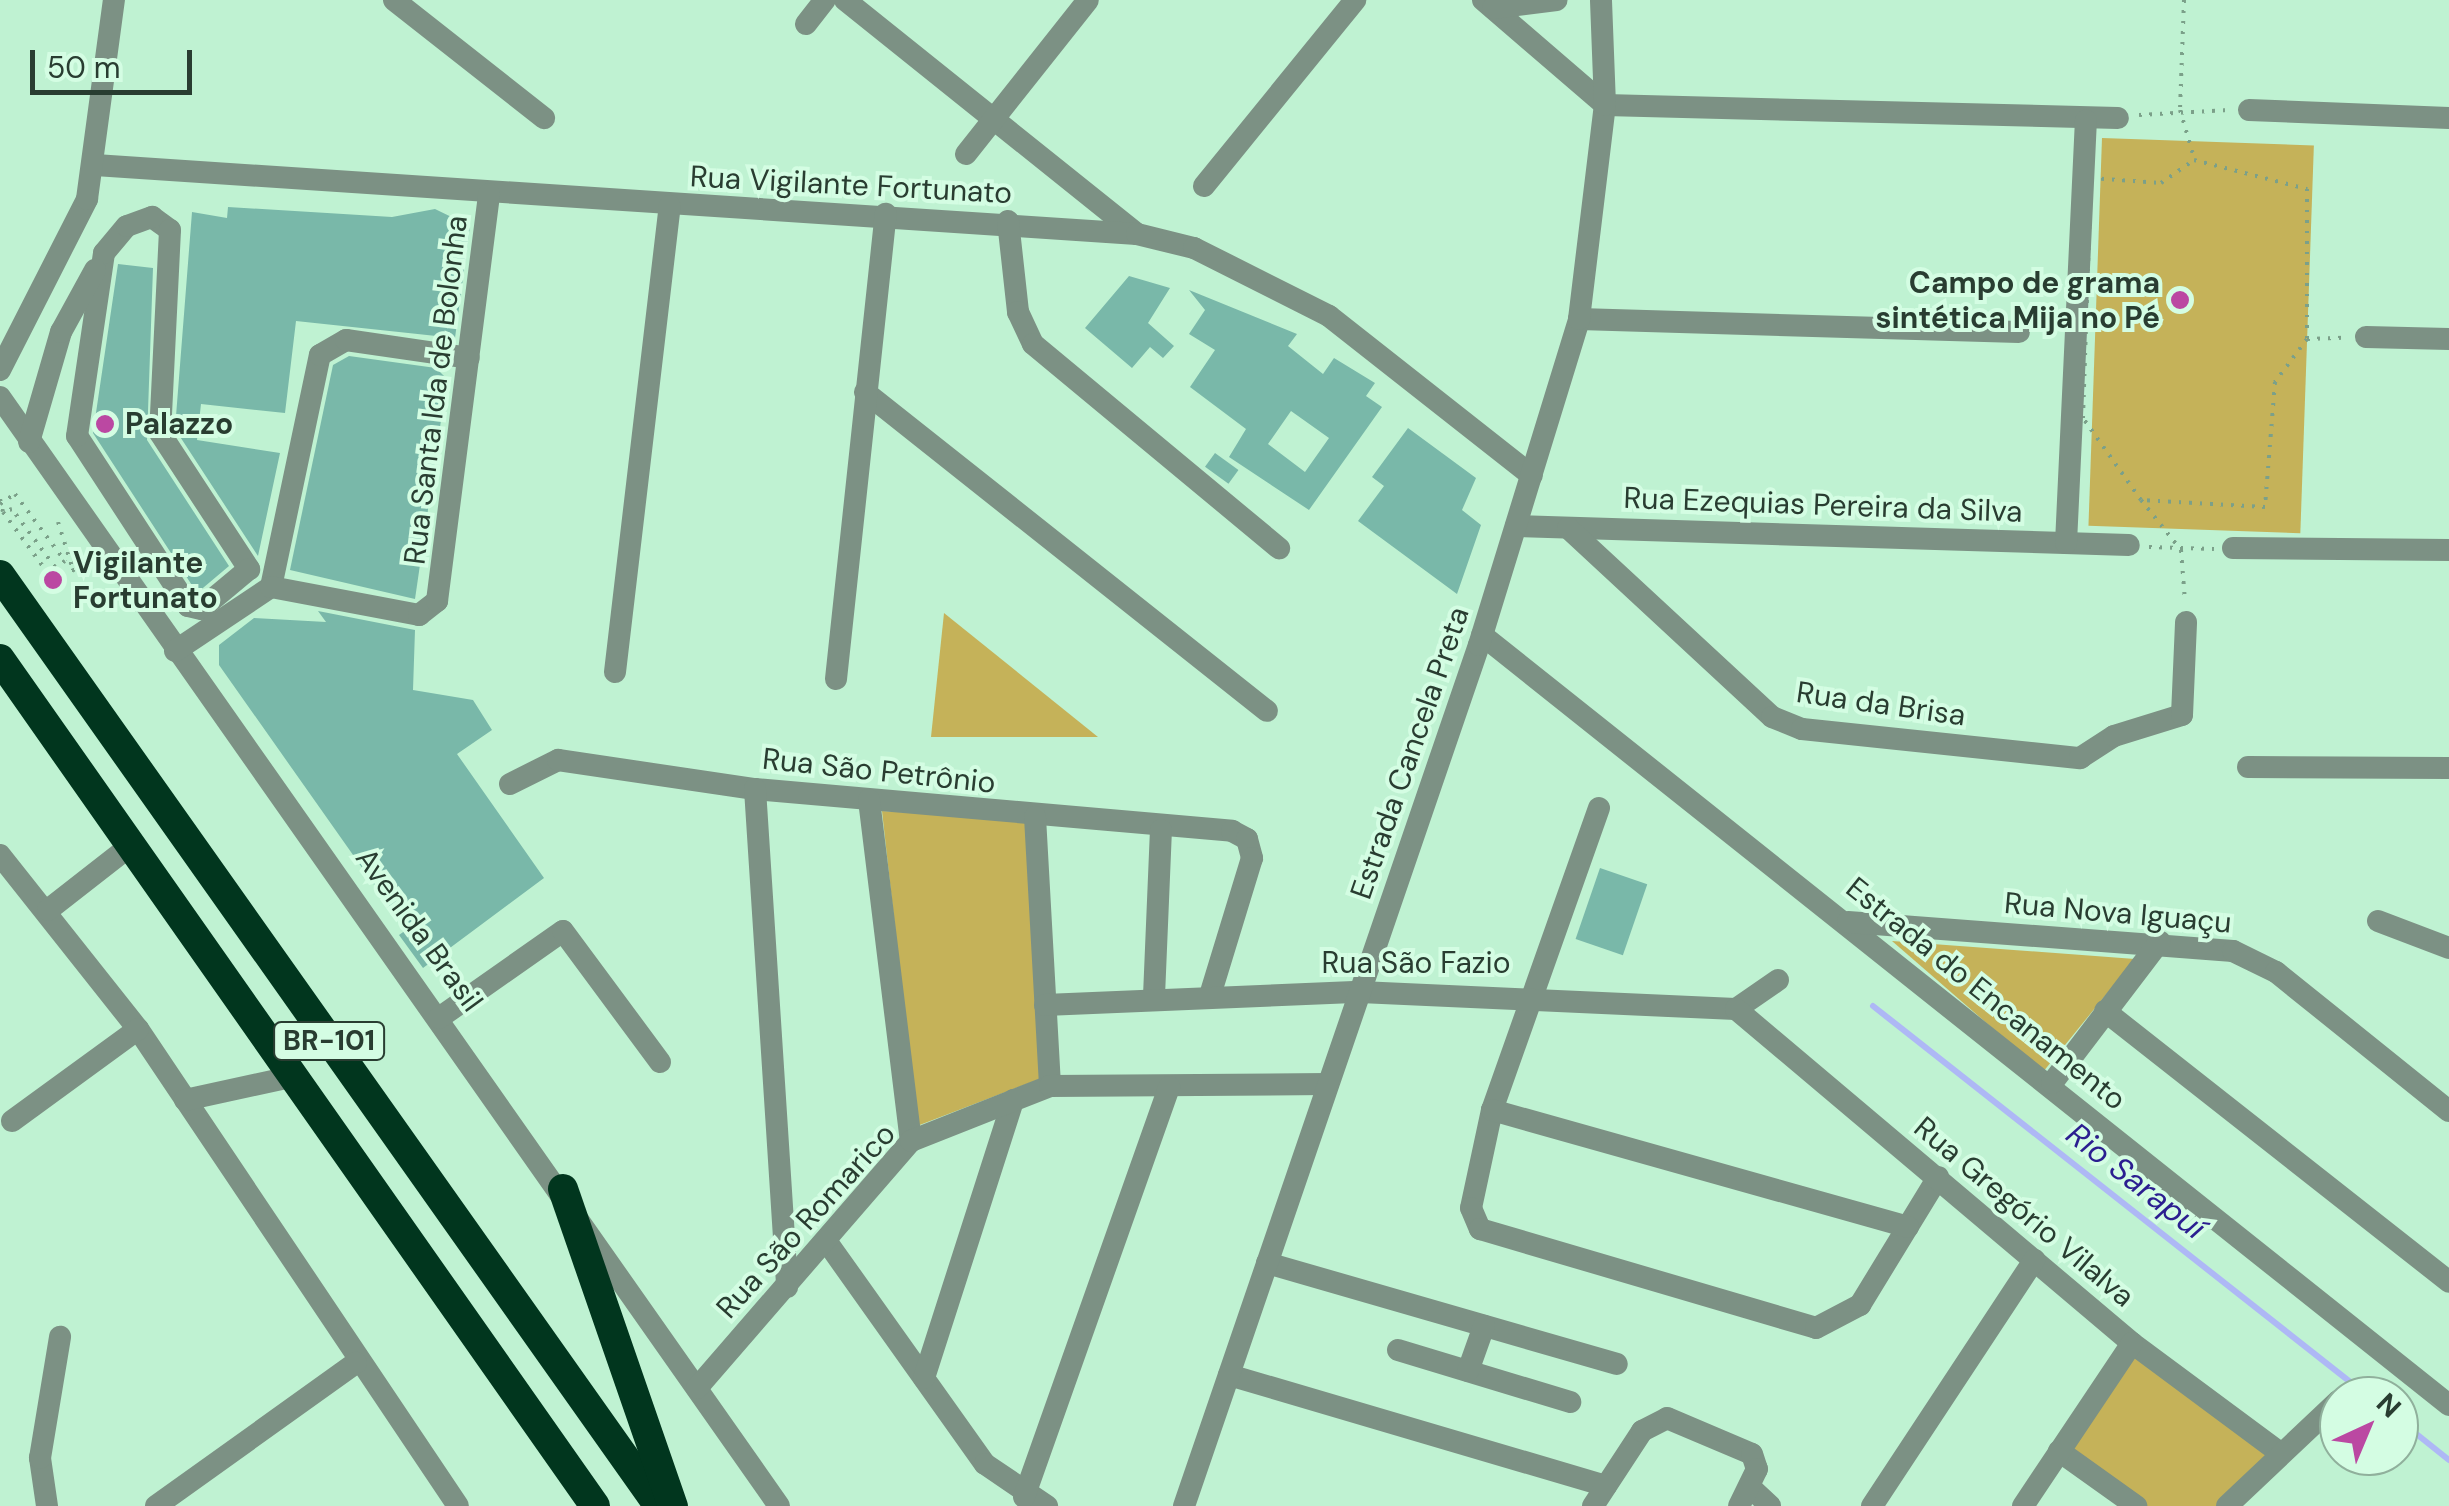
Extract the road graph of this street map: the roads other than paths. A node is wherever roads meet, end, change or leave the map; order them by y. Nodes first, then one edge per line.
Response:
1 (114, 0) edge
2 (394, 0) edge
3 (824, 0) edge
4 (845, 0) edge
5 (1088, 0) edge
6 (1356, 0) edge
7 (1557, 0) edge
8 (1601, 0) edge
9 (1488, 4) edge
10 (806, 24) dead end
11 (1605, 104) junction
12 (2249, 110) road end
13 (995, 116) junction
14 (544, 118) dead end
15 (2118, 118) road end
16 (2449, 118) edge
17 (2086, 120) junction
18 (966, 154) dead end
19 (95, 165) junction
20 (1204, 186) dead end
21 (489, 194) junction
22 (670, 206) junction
23 (886, 214) junction
24 (1008, 221) junction
25 (1136, 234) junction
26 (104, 254) junction
27 (30, 307) junction
28 (1580, 320) junction
29 (0, 323) edge
30 (2020, 332) dead end
31 (2366, 337) road end
32 (2449, 338) edge
33 (469, 358) junction
34 (0, 370) edge
35 (52, 370) junction
36 (866, 392) junction
37 (0, 397) edge
38 (15, 422) junction
39 (29, 442) junction
40 (1532, 476) junction
41 (1516, 526) junction
42 (1568, 528) junction
43 (2066, 542) junction
44 (2129, 545) road end
45 (1280, 548) dead end
46 (2233, 548) road end
47 (2449, 550) edge
48 (0, 575) edge
49 (271, 587) junction
50 (2186, 622) road end
51 (1482, 635) junction
52 (175, 651) junction
53 (0, 659) edge
54 (614, 672) dead end
55 (836, 679) dead end
56 (1267, 710) dead end
57 (2248, 767) dead end
58 (2449, 768) edge
59 (510, 784) dead end
60 (755, 788) junction
61 (869, 800) junction
62 (1599, 808) dead end
63 (1035, 818) junction
64 (1161, 830) junction
65 (130, 846) junction
66 (0, 855) edge
67 (48, 910) junction
68 (2378, 921) dead end
69 (1848, 922) junction
70 (2160, 941) junction
71 (2449, 948) edge
72 (1778, 980) dead end
73 (1360, 992) junction
74 (1530, 994) junction
75 (1210, 995) junction
76 (1154, 996) junction
77 (1045, 1005) junction
78 (1736, 1009) junction
79 (2105, 1011) junction
80 (440, 1018) junction
81 (138, 1029) junction
82 (660, 1062) dead end
83 (295, 1076) junction
84 (2052, 1083) junction
85 (1328, 1084) junction
86 (1050, 1086) junction
87 (1169, 1087) junction
88 (185, 1100) junction
89 (1013, 1100) junction
90 (1492, 1110) junction
91 (2449, 1111) edge
92 (12, 1121) dead end
93 (911, 1141) junction
94 (1938, 1177) junction
95 (563, 1189) junction
96 (1908, 1227) junction
97 (827, 1242) junction
98 (2034, 1260) junction
99 (1267, 1264) junction
100 (2449, 1282) edge
101 (787, 1288) junction
102 (1484, 1326) junction
103 (60, 1336) dead end
104 (2132, 1343) junction
105 (1398, 1350) dead end
106 (356, 1363) junction
107 (1617, 1364) dead end
108 (1468, 1371) junction
109 (1229, 1375) junction
110 (924, 1378) junction
111 (697, 1388) junction
112 (1570, 1402) dead end
113 (2449, 1405) edge
114 (2319, 1418) edge
115 (2059, 1451) junction
116 (2280, 1453) junction
117 (1024, 1496) junction
118 (1599, 1496) edge
119 (1745, 1497) edge
120 (47, 1506) edge
121 (156, 1506) edge
122 (458, 1506) edge
123 (596, 1506) edge
124 (658, 1506) edge
125 (673, 1506) edge
126 (778, 1506) edge
127 (1047, 1506) edge
128 (1184, 1506) edge
129 (1770, 1506) edge
130 (1872, 1506) edge
131 (2023, 1506) edge
132 (2136, 1506) edge
133 (2227, 1506) edge

1 - 19 street
2 - 14 street
3 - 10 street
4 - 13 street
5 - 13 street
6 - 20 street
7 - 9 street
8 - 11 street, Estrada Cancela Preta
9 - 11 street
11 - 17 street
11 - 28 street, Estrada Cancela Preta
12 - 16 street
13 - 18 street
13 - 25 street
15 - 17 street
17 - 43 street
19 - 21 street, Rua Vigilante Fortunato
19 - 27 street
21 - 22 street, Rua Vigilante Fortunato
21 - 33 street, Rua Santa Ida de Bolonha
22 - 23 street, Rua Vigilante Fortunato
22 - 54 street
23 - 24 street, Rua Vigilante Fortunato
23 - 36 street
24 - 25 street, Rua Vigilante Fortunato
24 - 45 street
25 - 40 street, Rua Vigilante Fortunato
26 - 26 street
26 - 35 street
27 - 29 street
27 - 34 street
28 - 30 street
28 - 40 street, Estrada Cancela Preta
31 - 32 street
33 - 49 street
33 - 49 street, Rua Santa Ida de Bolonha
35 - 38 street
35 - 39 street
36 - 55 street
36 - 56 street
37 - 38 street, Avenida Brasil
38 - 39 street, Avenida Brasil
39 - 52 street, Avenida Brasil
40 - 41 street, Estrada Cancela Preta
41 - 42 street, Rua Ezequias Pereira da Silva
41 - 51 street, Estrada Cancela Preta
42 - 43 street, Rua Ezequias Pereira da Silva
42 - 50 street, Rua da Brisa
43 - 44 street, Rua Ezequias Pereira da Silva
46 - 47 street
48 - 124 highway, BR-101
49 - 52 street
51 - 69 street, Estrada do Encanamento
51 - 73 street, Estrada Cancela Preta
52 - 80 street, Avenida Brasil
53 - 65 highway, BR-101
57 - 58 street
59 - 60 street, Rua São Petrônio
60 - 61 street, Rua São Petrônio
60 - 101 street
61 - 63 street, Rua São Petrônio
61 - 93 street
62 - 74 street
63 - 64 street, Rua São Petrônio
63 - 77 street
64 - 75 street, Rua São Petrônio
64 - 76 street
65 - 67 street
65 - 83 highway, BR-101
66 - 67 street
67 - 81 street
68 - 71 street
69 - 70 street, Rua Nova Iguaçu
69 - 84 street, Estrada do Encanamento
70 - 79 street
70 - 91 street, Rua Nova Iguaçu
72 - 78 street
73 - 74 street, Rua São Fazio
73 - 75 street, Rua São Fazio
73 - 85 street, Estrada Cancela Preta
74 - 78 street, Rua São Fazio
74 - 90 street
75 - 76 street, Rua São Fazio
76 - 77 street, Rua São Fazio
77 - 86 street
78 - 94 street, Rua Gregório Vilalva
79 - 84 street
79 - 100 street
80 - 82 street
80 - 95 street, Avenida Brasil
81 - 88 street
81 - 92 street
83 - 88 street
83 - 123 highway, BR-101
84 - 113 street, Estrada do Encanamento
85 - 87 street, Rua São Romarico
85 - 99 street, Estrada Cancela Preta
86 - 87 street, Rua São Romarico
86 - 89 street, Rua São Romarico
87 - 117 street
88 - 106 street
89 - 93 street, Rua São Romarico
89 - 110 street
90 - 96 street
90 - 96 street
93 - 97 street, Rua São Romarico
94 - 96 street
94 - 98 street, Rua Gregório Vilalva
95 - 111 street, Avenida Brasil
95 - 125 highway
97 - 101 street, Rua São Romarico
97 - 110 street
98 - 104 street, Rua Gregório Vilalva
98 - 130 street
99 - 102 street
99 - 109 street, Estrada Cancela Preta
101 - 111 street, Rua São Romarico
102 - 107 street
102 - 108 street
103 - 120 street
104 - 115 street
104 - 116 street, Rua Gregório Vilalva
105 - 108 street
106 - 121 street
106 - 122 street
108 - 112 street
109 - 118 street
109 - 128 street, Estrada Cancela Preta
110 - 117 street
111 - 126 street, Avenida Brasil
114 - 116 street
115 - 131 street
115 - 132 street
116 - 133 street
117 - 127 street
118 - 119 street
119 - 129 street

